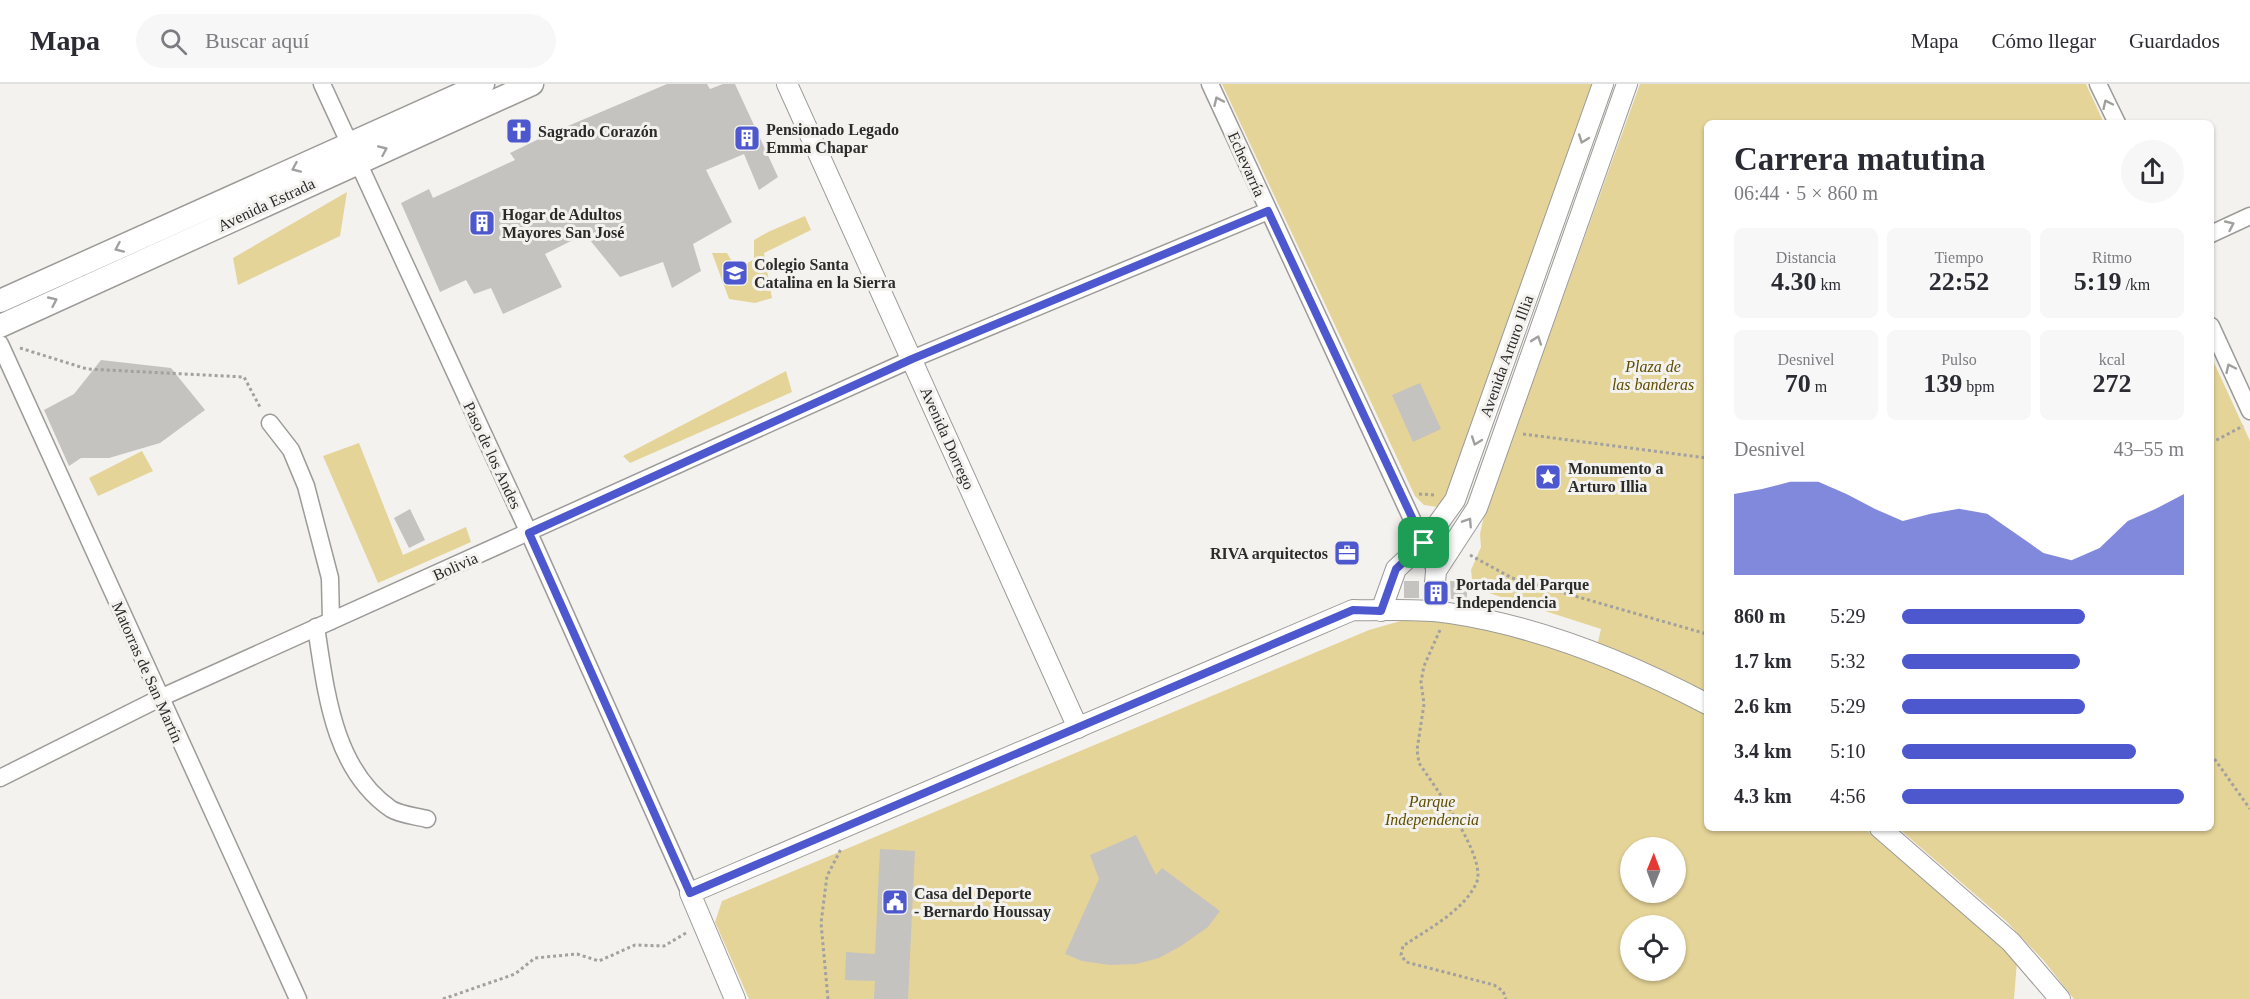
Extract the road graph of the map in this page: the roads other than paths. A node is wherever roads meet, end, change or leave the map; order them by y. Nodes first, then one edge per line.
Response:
1 (322, 84) edge
2 (483, 84) edge
3 (532, 84) edge
4 (787, 84) edge
5 (1210, 84) edge
6 (1603, 84) edge
7 (1627, 84) edge
8 (2098, 84) edge
9 (2116, 120) edge
10 (354, 153) junction
11 (1268, 211) junction
12 (2250, 216) edge
13 (2214, 233) edge
14 (0, 301) edge
15 (2214, 333) edge
16 (4, 338) edge
17 (912, 359) junction
18 (2250, 411) edge
19 (270, 423) road end
20 (529, 533) junction
21 (1424, 543) junction
22 (1438, 595) junction
23 (1381, 611) junction
24 (324, 624) junction
25 (160, 698) junction
26 (1704, 703) edge
27 (1078, 728) junction
28 (0, 778) edge
29 (427, 819) dead end
30 (1883, 831) edge
31 (690, 893) junction
32 (298, 999) edge
33 (735, 999) edge
34 (2060, 999) edge

1 - 10 street, Paso de los Andes
2 - 10 main road, Avenida Estrada
10 -> 3 main road, Avenida Estrada
4 - 17 street, Avenida Dorrego
11 -> 5 street, Echevarría
6 -> 21 street, Avenida Arturo Illia
22 -> 7 street, Avenida Arturo Illia
9 -> 8 street
10 -> 14 main road, Avenida Estrada
16 -> 10 main road, Avenida Estrada
10 - 20 street, Paso de los Andes
11 - 17 street, Bolivia
11 - 21 street, Echevarría
13 -> 12 street
18 -> 15 street
16 - 25 street, Matorras de San Martín
17 - 20 street, Bolivia
17 - 27 street, Avenida Dorrego
19 - 24 street
20 - 24 street, Bolivia
20 - 31 street, Paso de los Andes
21 - 22 street, Echevarría
21 - 23 street, Avenida Arturo Illia
22 - 23 street
22 - 26 street
23 - 27 street
24 - 25 street, Bolivia
24 - 29 street
25 - 28 street, Bolivia
25 - 32 street, Matorras de San Martín
27 - 31 street
30 - 34 street
31 - 33 street, Paso de los Andes

